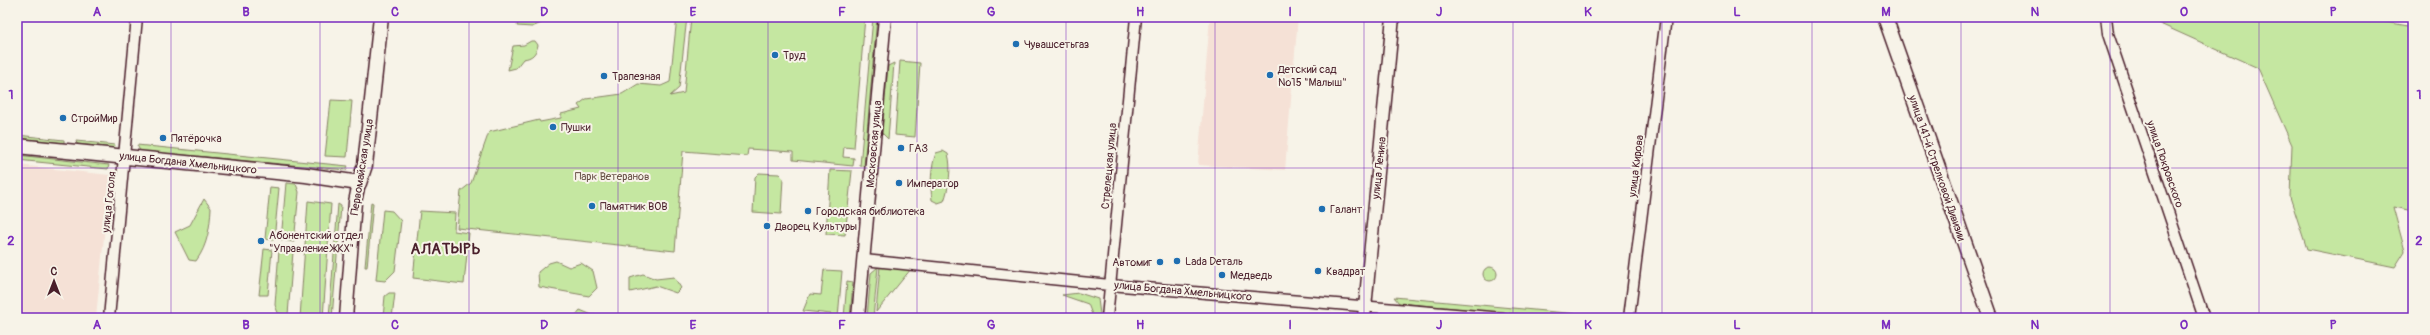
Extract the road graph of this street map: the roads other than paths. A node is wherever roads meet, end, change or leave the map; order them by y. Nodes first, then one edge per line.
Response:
1 (137, 17) edge
2 (381, 17) edge
3 (885, 17) edge
4 (1136, 17) edge
5 (1393, 17) edge
6 (1666, 17) edge
7 (1885, 17) edge
8 (2106, 17) edge
9 (17, 146) edge
10 (126, 157) junction
11 (359, 183) junction
12 (864, 260) junction
13 (1110, 285) junction
14 (1365, 312) edge
15 (109, 318) edge
16 (346, 318) edge
17 (858, 318) edge
18 (1107, 318) edge
19 (1503, 318) edge
20 (1629, 318) edge
21 (1991, 318) edge
22 (2204, 318) edge

1 - 10 street, улица Гоголя
2 - 11 main road, Первомайская улица
3 - 12 street, Московская улица
4 - 13 street, Стрелецкая улица
5 - 14 street, улица Ленина
6 - 20 street, улица Кирова
7 - 21 main road, улица 141-й Стрелковой Дивизии
8 - 22 street, улица Покровского
9 - 10 main road, улица Богдана Хмельницкого
10 - 11 main road, улица Богдана Хмельницкого
10 - 15 street, улица Гоголя
11 - 16 street, Первомайская улица
12 - 13 street, улица Богдана Хмельницкого
12 - 17 street, Московская улица
13 - 14 street, улица Богдана Хмельницкого
13 - 18 street, Стрелецкая улица
14 - 19 street, улица Богдана Хмельницкого

